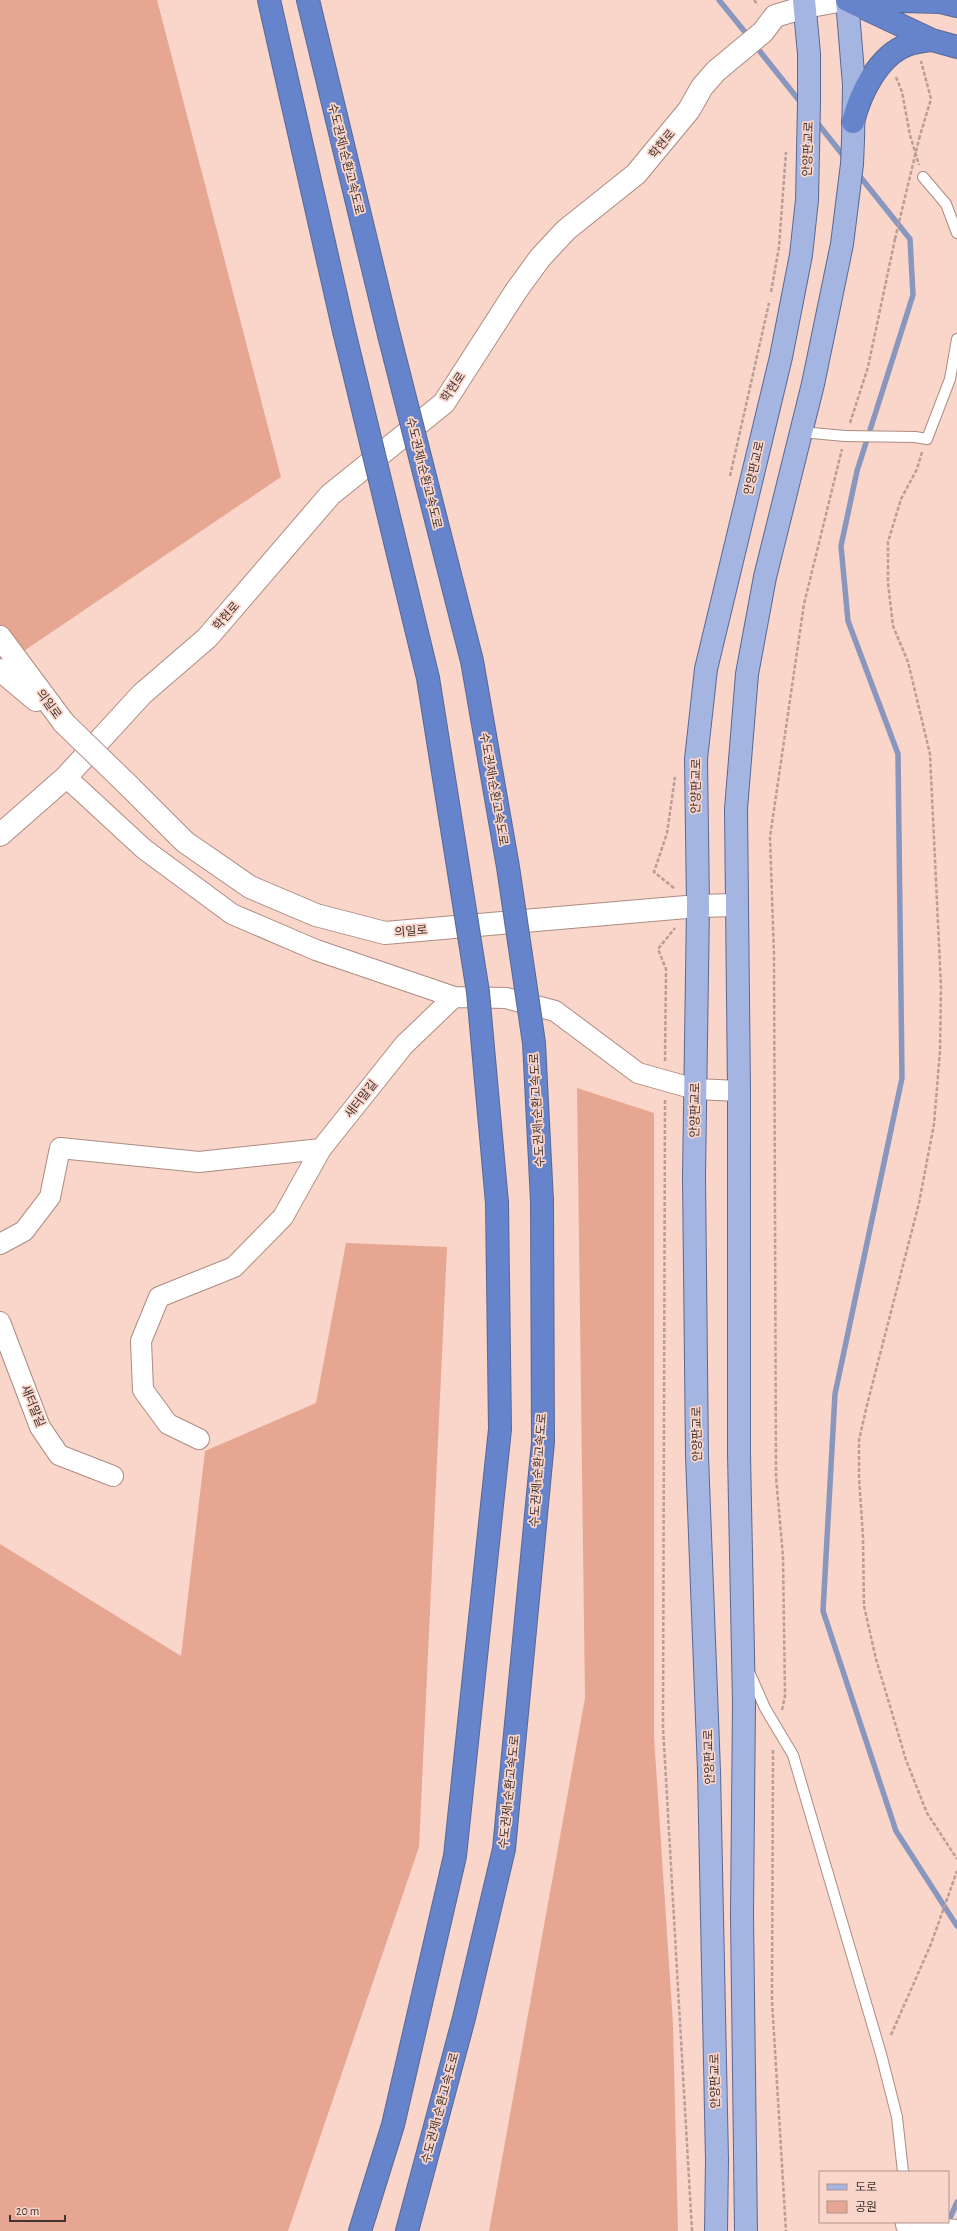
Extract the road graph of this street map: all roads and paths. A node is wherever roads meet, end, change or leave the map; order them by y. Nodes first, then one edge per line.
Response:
1 (269, 0) edge
2 (308, 0) edge
3 (846, 0) edge
4 (865, 0) edge
5 (805, 3) edge
6 (945, 3) edge
7 (924, 41) junction
8 (957, 48) edge
9 (853, 131) junction
10 (787, 145) dead end
11 (923, 177) dead end
12 (957, 233) edge
13 (779, 247) dead end
14 (957, 339) edge
15 (954, 380) edge
16 (849, 426) dead end
17 (801, 432) junction
18 (926, 438) junction
19 (842, 448) dead end
20 (0, 637) edge
21 (0, 670) edge
22 (64, 723) junction
23 (66, 777) junction
24 (0, 835) edge
25 (737, 905) junction
26 (698, 906) junction
27 (454, 997) junction
28 (695, 1089) junction
29 (739, 1091) junction
30 (321, 1149) junction
31 (0, 1244) edge
32 (0, 1322) edge
33 (199, 1439) dead end
34 (113, 1476) dead end
35 (743, 1660) junction
36 (778, 1730) junction
37 (957, 1859) edge
38 (957, 1871) edge
39 (881, 2054) junction
40 (903, 2171) edge
41 (909, 2226) edge
42 (957, 2230) edge
43 (360, 2231) edge
44 (407, 2231) edge
45 (716, 2231) edge
46 (746, 2231) edge
47 (786, 2231) edge

1 - 43 highway, bridge
2 - 44 highway, 수도권제1순환고속도로, bridge
3 - 5 street, 학현로
3 - 7 highway
3 - 9 main road
4 - 6 highway
5 - 23 street, 학현로
5 - 26 main road, 안양판교로
7 - 8 highway
7 - 9 highway
7 - 16 path, bridge
9 - 17 main road
10 - 13 path
11 - 12 lane
14 - 15 lane
15 - 18 lane
17 - 18 lane, bridge
17 - 25 main road
18 - 37 path
19 - 36 path
20 - 22 street, 의일로
21 - 22 street, 의일로
22 - 26 street, 의일로, bridge
23 - 24 street, 학현로
23 - 27 street
25 - 26 street, 의일로
25 - 29 main road
26 - 28 main road, 안양판교로
27 - 28 street
27 - 30 street, 새터말길
28 - 29 street
28 - 45 main road, 안양판교로
29 - 35 main road
30 - 31 street
30 - 33 street, 새터말길
32 - 34 street, 새터말길
35 - 36 lane
35 - 46 main road
36 - 39 lane
36 - 47 path
38 - 39 path
39 - 40 lane
41 - 42 street

